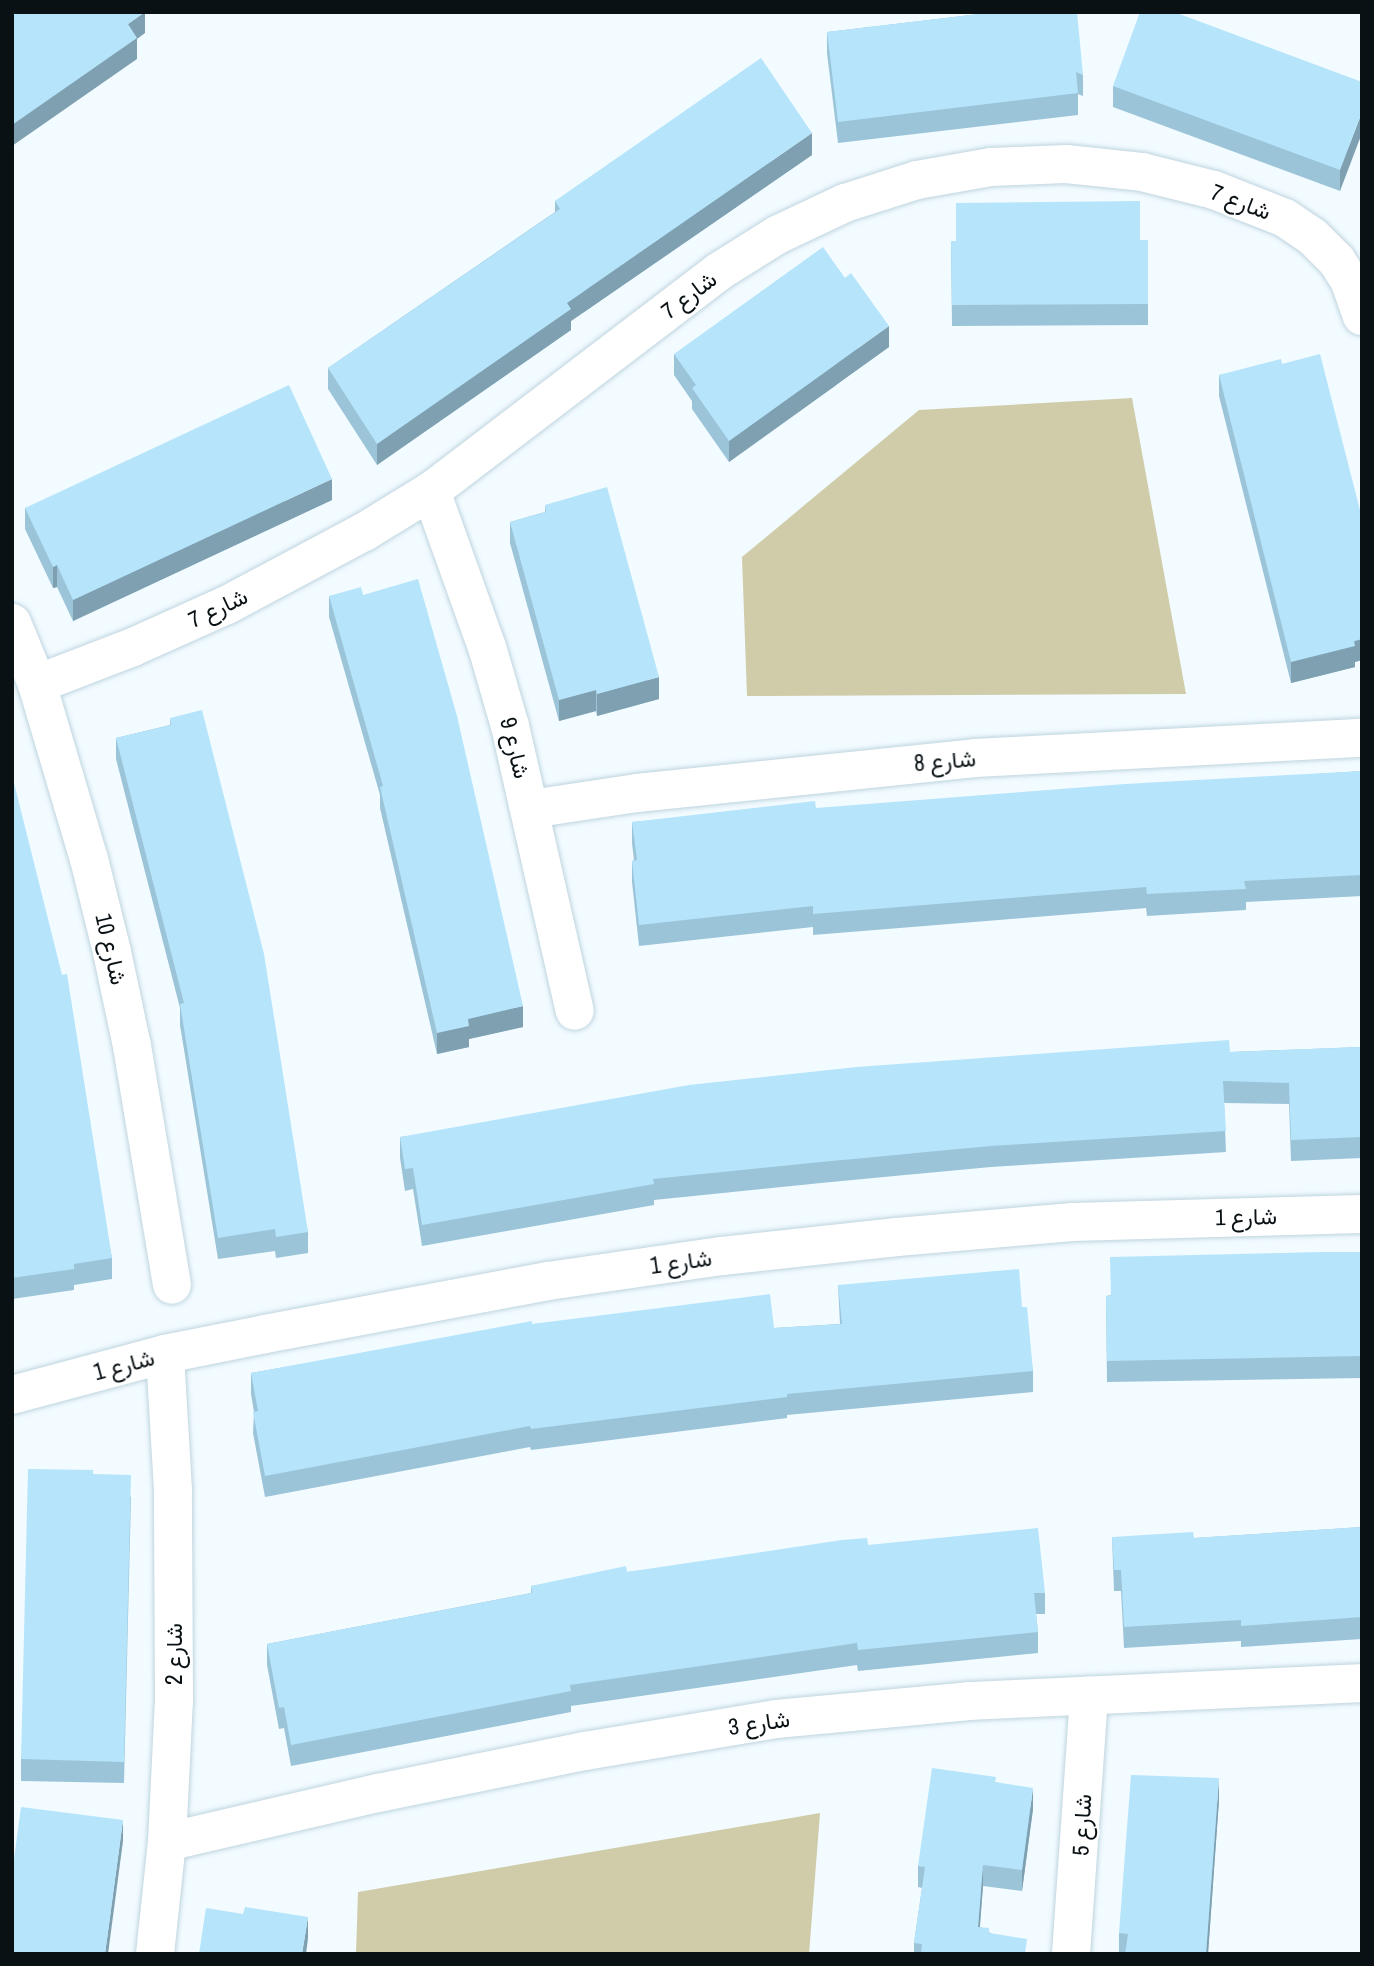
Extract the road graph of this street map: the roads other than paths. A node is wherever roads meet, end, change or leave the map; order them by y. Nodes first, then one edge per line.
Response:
1 (1362, 316) edge
2 (431, 491) junction
3 (12, 623) edge
4 (37, 684) junction
5 (1362, 738) edge
6 (531, 809) junction
7 (575, 1011) dead end
8 (1362, 1214) edge
9 (172, 1285) dead end
10 (165, 1354) junction
11 (12, 1395) edge
12 (1362, 1683) edge
13 (1089, 1696) junction
14 (167, 1842) junction
15 (155, 1954) edge
16 (1071, 1954) edge

1 - 2 street, شارع 7
2 - 4 street, شارع 7
2 - 6 street, شارع 9
3 - 4 street, شارع 10
4 - 9 street, شارع 10
5 - 6 street, شارع 8
6 - 7 street, شارع 9
8 - 10 street, شارع 1
10 - 11 street, شارع 1
10 - 14 street, شارع 2
12 - 13 street, شارع 3
13 - 14 street, شارع 3
13 - 16 street, شارع 5
14 - 15 street, شارع 2

